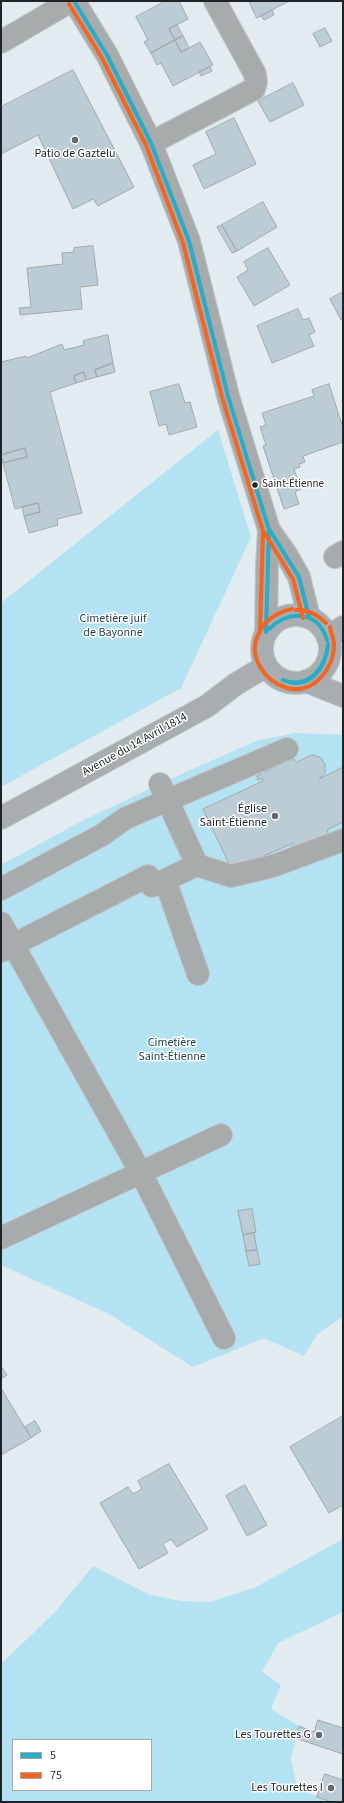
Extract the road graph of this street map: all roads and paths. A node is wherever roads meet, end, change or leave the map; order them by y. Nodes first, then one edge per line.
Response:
1 (72, 1) edge
2 (215, 1) edge
3 (1, 42) edge
4 (151, 144) junction
5 (269, 530) junction
6 (309, 617) junction
7 (266, 632) junction
8 (336, 648) edge
9 (266, 666) junction
10 (306, 681) junction
11 (343, 696) edge
12 (287, 749) dead end
13 (164, 792) junction
14 (1, 818) edge
15 (343, 840) edge
16 (197, 865) junction
17 (165, 880) junction
18 (1, 889) edge
19 (1, 923) edge
20 (7, 948) edge
21 (198, 974) dead end
22 (221, 1135) dead end
23 (141, 1173) junction
24 (1, 1238) edge
25 (224, 1338) dead end

1 - 3 street
1 - 4 street
2 - 4 street
4 - 5 street
5 - 6 street
5 - 7 street
6 - 7 main road
6 - 8 main road
7 - 9 main road
8 - 10 main road
9 - 10 main road
9 - 14 main road, Avenue du 14 Avril 1814
10 - 11 main road
12 - 13 street
13 - 16 street
13 - 18 street
15 - 16 street
16 - 17 street
17 - 20 street
17 - 21 street
19 - 20 street
20 - 23 street
22 - 23 street
23 - 24 street
23 - 25 street

